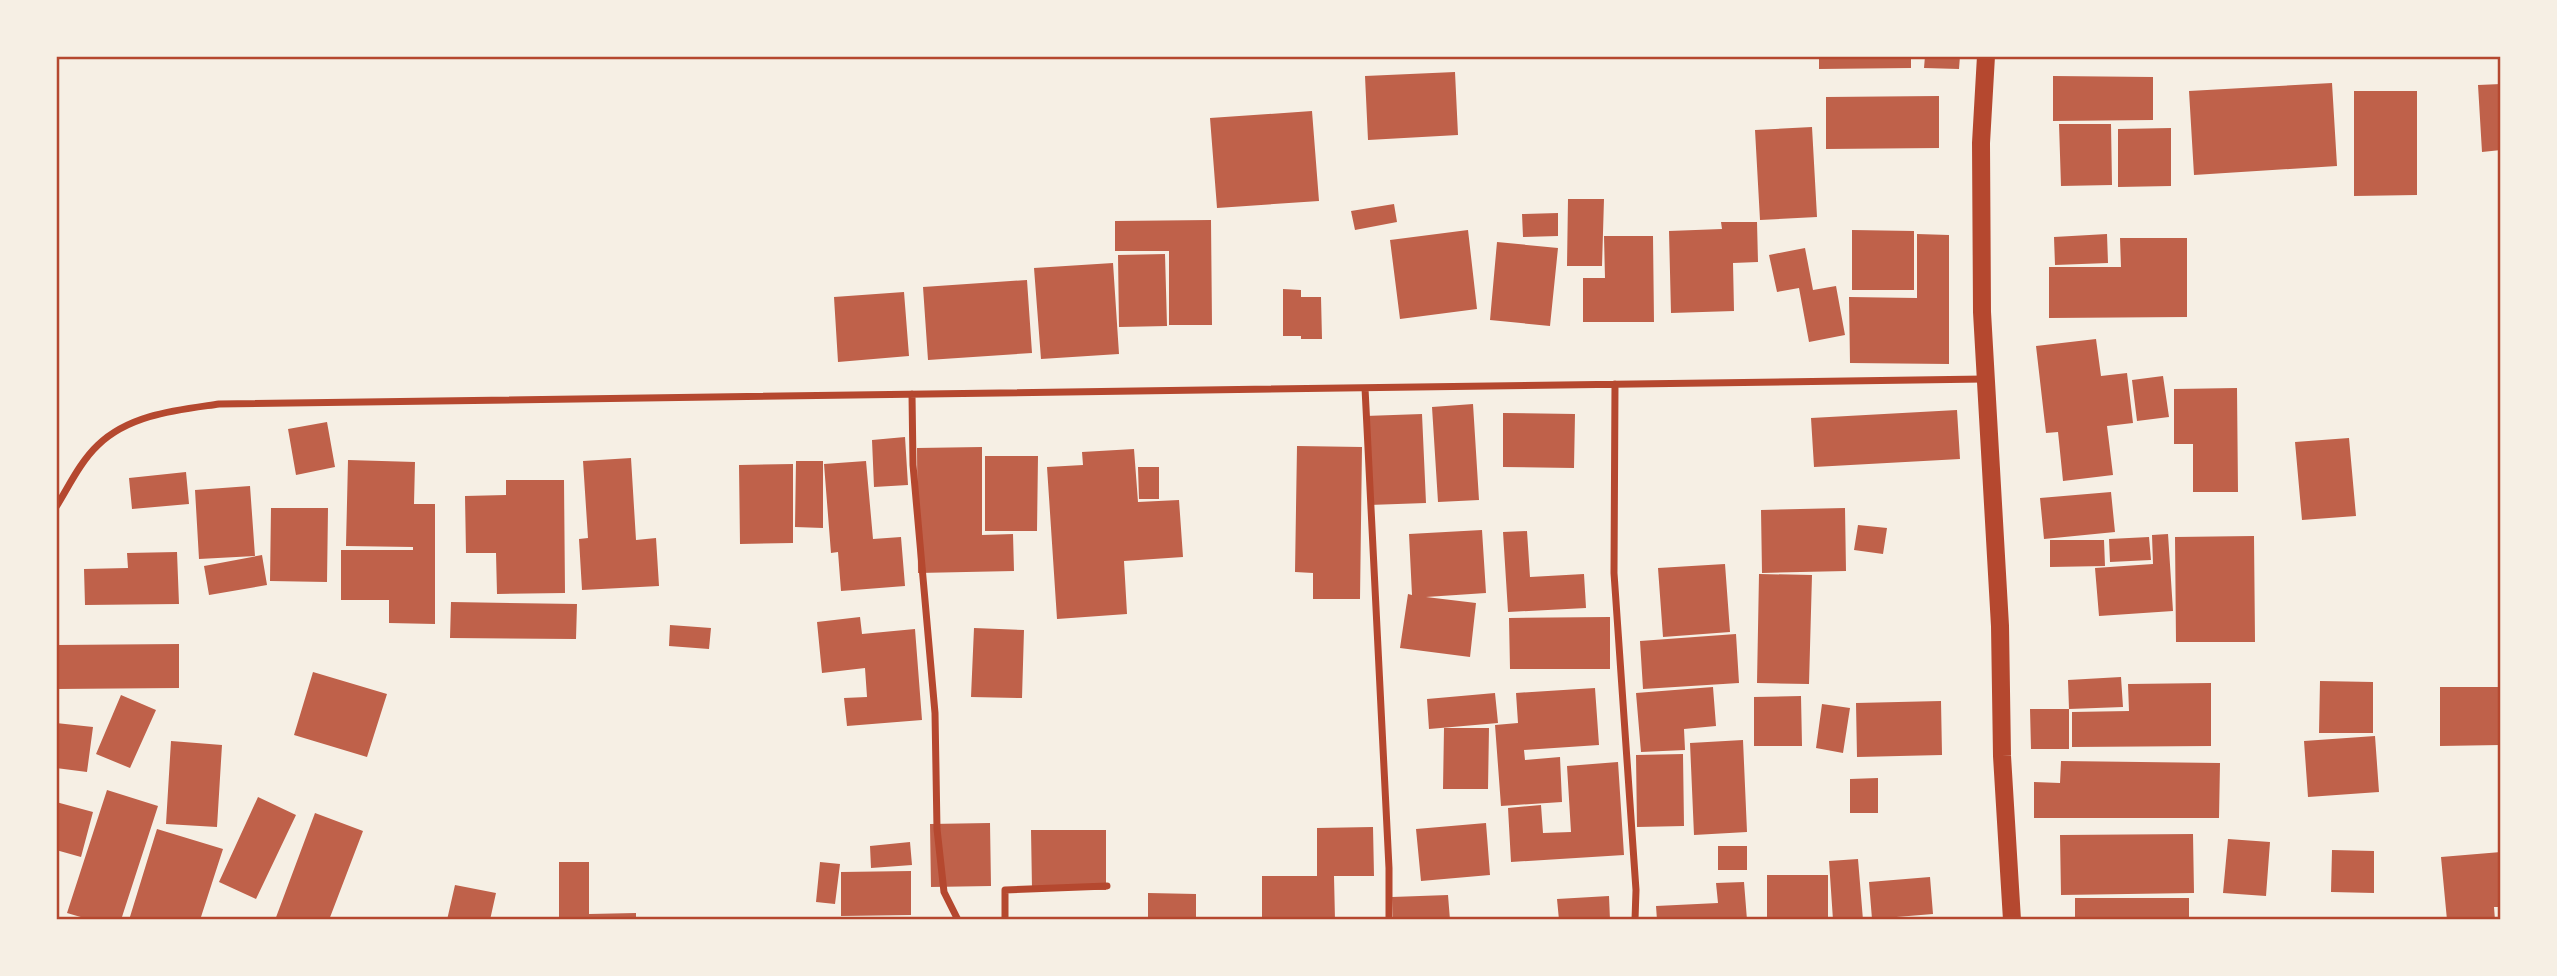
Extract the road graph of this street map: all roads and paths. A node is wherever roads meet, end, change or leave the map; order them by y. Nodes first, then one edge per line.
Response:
1 (1986, 56) edge
2 (1985, 379) junction
3 (1615, 384) junction
4 (1365, 388) junction
5 (912, 394) junction
6 (56, 507) edge
7 (1107, 886) dead end
8 (958, 920) edge
9 (1005, 920) edge
10 (1389, 920) edge
11 (1635, 920) edge
12 (2012, 920) edge

1 - 2 main road
2 - 3 street
2 - 12 main road
3 - 4 street
3 - 11 street
4 - 5 street
4 - 10 street
5 - 6 street
5 - 8 street
7 - 9 street

